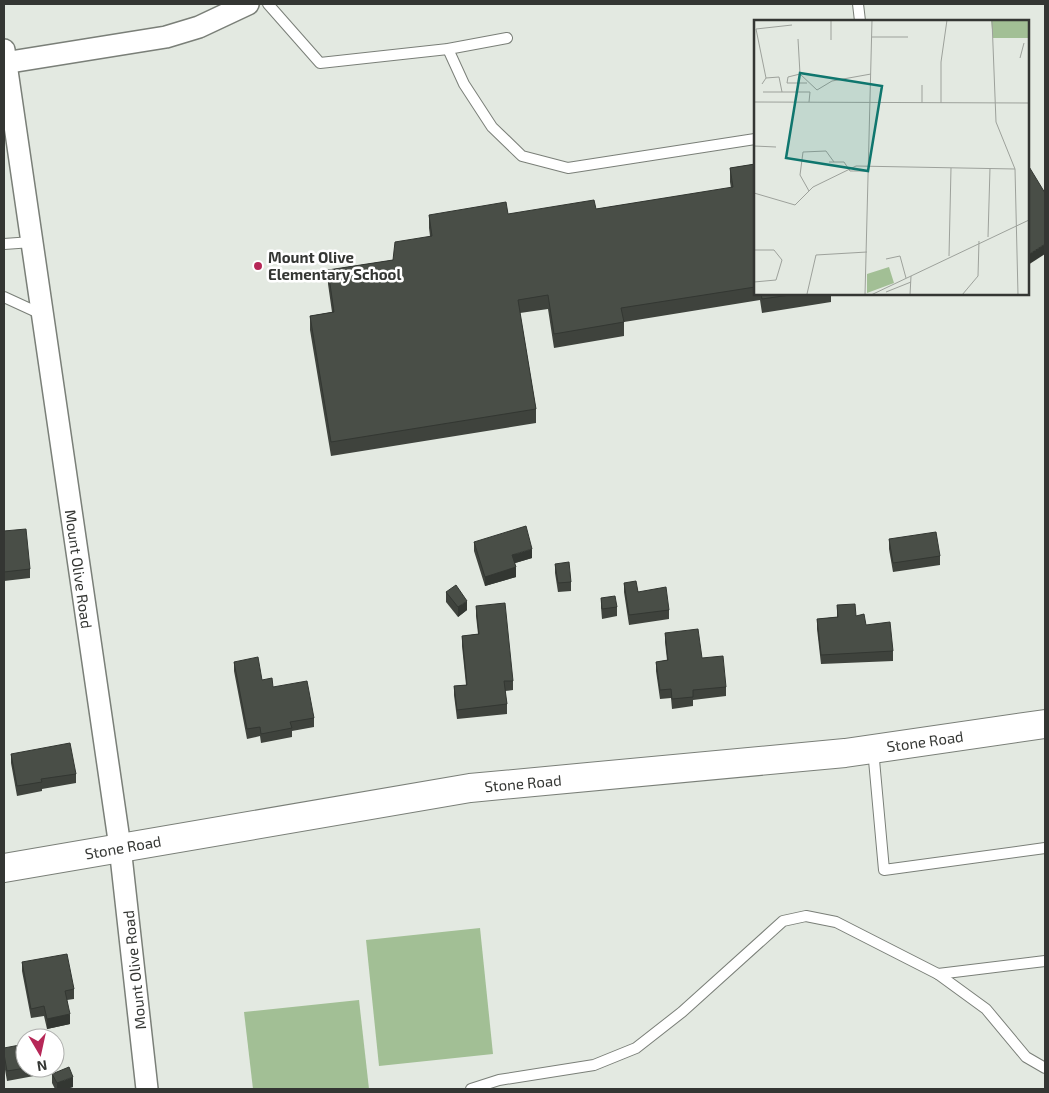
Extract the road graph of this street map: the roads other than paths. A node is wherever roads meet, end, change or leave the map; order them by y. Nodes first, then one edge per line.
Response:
1 (248, 4) edge
2 (268, 4) edge
3 (858, 4) edge
4 (860, 20) edge
5 (507, 38) dead end
6 (448, 49) junction
7 (4, 58) edge
8 (754, 139) edge
9 (32, 242) junction
10 (4, 244) edge
11 (4, 297) edge
12 (42, 315) junction
13 (1045, 724) edge
14 (873, 749) junction
15 (120, 848) junction
16 (1045, 848) edge
17 (4, 868) edge
18 (1045, 961) edge
19 (938, 974) junction
20 (1045, 1068) edge
21 (147, 1089) edge
22 (471, 1089) edge

1 - 7 street
2 - 6 lane
3 - 4 lane
5 - 6 lane
6 - 8 lane
7 - 9 street, Mount Olive Road
9 - 10 lane
9 - 12 street, Mount Olive Road
11 - 12 lane
12 - 15 street, Mount Olive Road
13 - 14 street, Stone Road
14 - 15 street, Stone Road
14 - 16 lane
15 - 17 street, Stone Road
15 - 21 street, Mount Olive Road
18 - 19 lane
19 - 20 lane
19 - 22 lane

